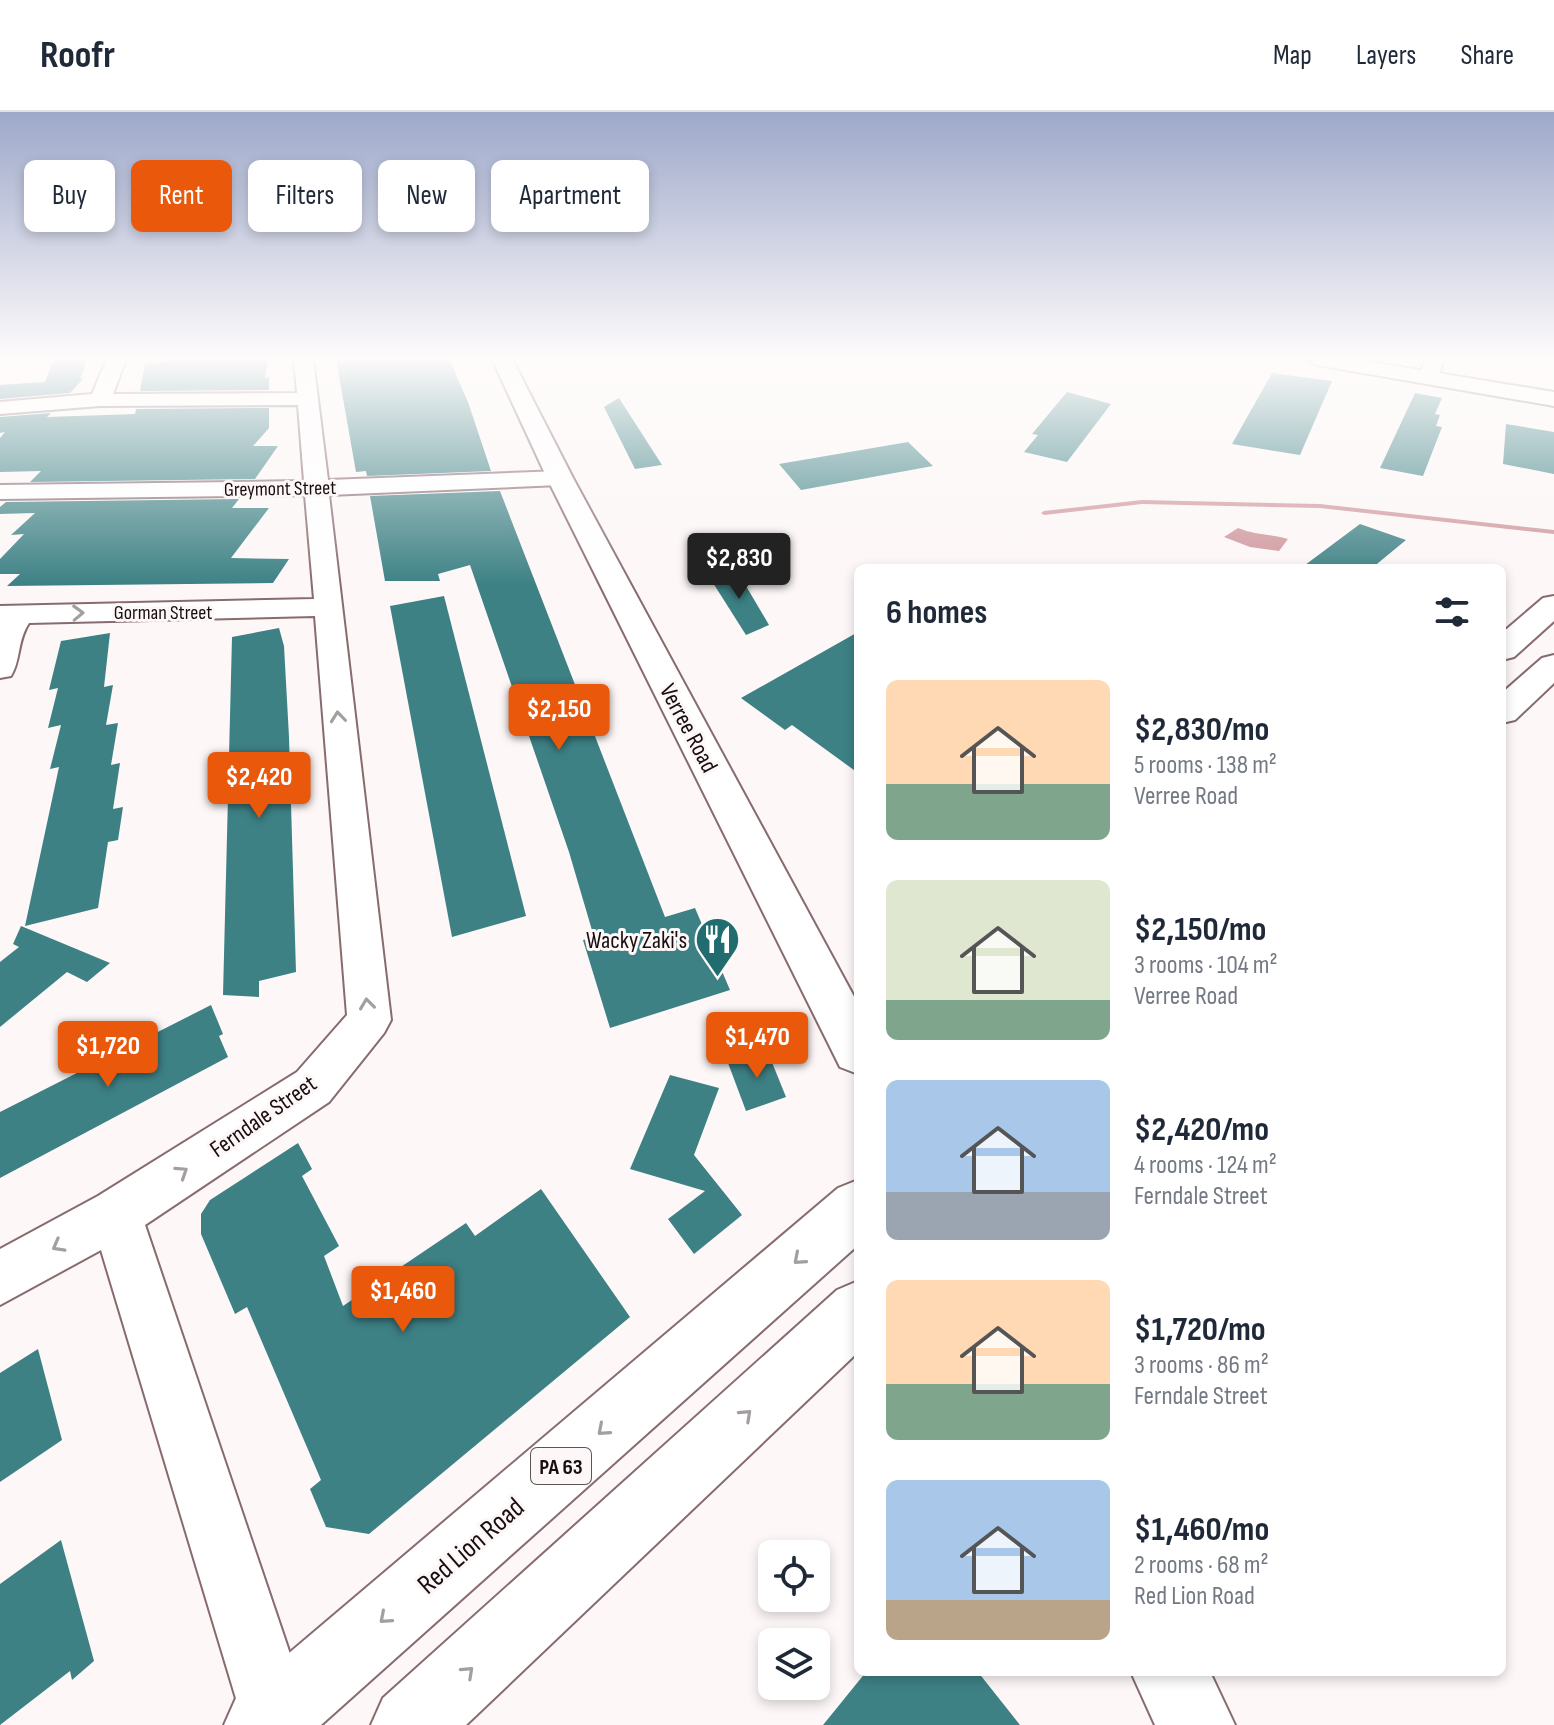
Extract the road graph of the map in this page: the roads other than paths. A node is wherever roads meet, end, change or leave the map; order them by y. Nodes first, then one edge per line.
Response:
1 (310, 434) edge
2 (539, 434) edge
3 (560, 478) junction
4 (316, 488) junction
5 (0, 492) edge
6 (1554, 605) edge
7 (327, 607) junction
8 (9, 616) edge
9 (1506, 647) edge
10 (1554, 665) edge
11 (0, 669) edge
12 (1506, 707) edge
13 (854, 1044) edge
14 (854, 1212) edge
15 (116, 1214) junction
16 (0, 1278) edge
17 (854, 1315) edge
18 (1171, 1676) edge
19 (272, 1721) edge
20 (410, 1725) edge
21 (1196, 1725) edge

1 - 4 street, Ferndale Street
2 - 3 main road, Verree Road
3 - 4 street, Greymont Street
3 - 13 main road, Verree Road
4 - 5 street, Greymont Street
4 - 7 street, Ferndale Street
6 - 9 main road
8 -> 7 street, Gorman Street
15 -> 7 street, Ferndale Street
8 - 11 street
10 - 12 main road
14 -> 19 main road, Red Lion Road / PA 63
15 -> 16 street, Ferndale Street
15 - 19 street
20 -> 17 main road
18 - 21 main road

